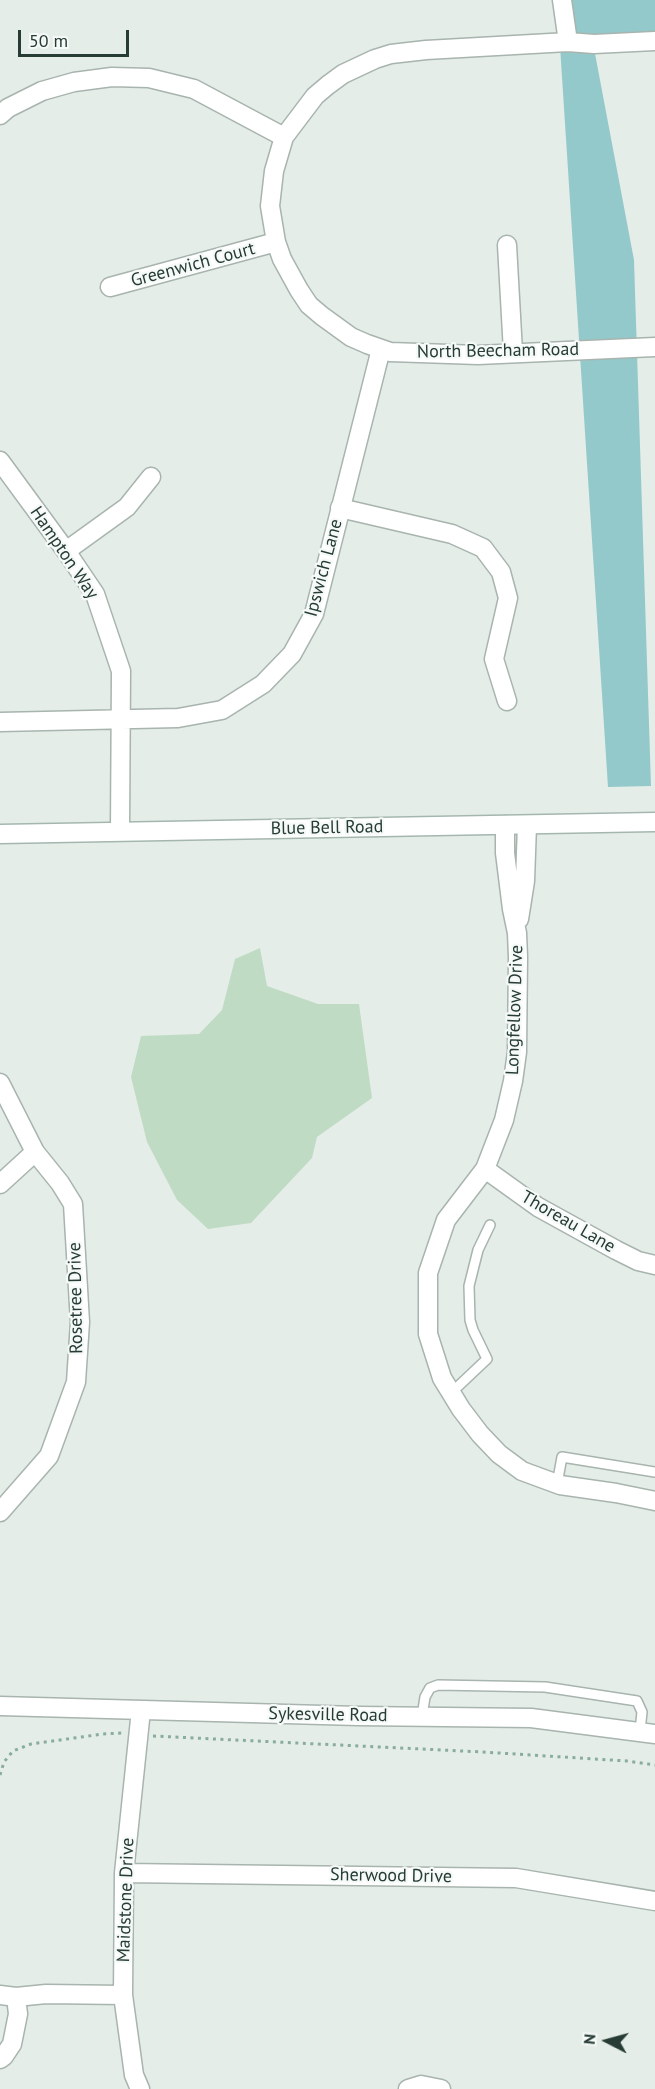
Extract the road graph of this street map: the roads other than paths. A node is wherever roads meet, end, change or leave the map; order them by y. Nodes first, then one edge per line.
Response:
1 (562, 0) edge
2 (655, 40) edge
3 (567, 42) junction
4 (0, 115) edge
5 (284, 137) junction
6 (276, 242) junction
7 (507, 245) dead end
8 (110, 287) dead end
9 (655, 347) edge
10 (381, 349) junction
11 (513, 352) junction
12 (0, 461) edge
13 (151, 477) dead end
14 (340, 508) junction
15 (66, 551) junction
16 (507, 701) dead end
17 (120, 720) junction
18 (0, 722) edge
19 (655, 822) edge
20 (506, 825) junction
21 (527, 825) junction
22 (120, 831) junction
23 (0, 834) edge
24 (517, 933) junction
25 (0, 1083) edge
26 (35, 1152) junction
27 (485, 1169) junction
28 (0, 1184) edge
29 (490, 1225) dead end
30 (655, 1265) edge
31 (451, 1393) junction
32 (655, 1472) edge
33 (557, 1484) junction
34 (655, 1501) edge
35 (0, 1512) edge
36 (0, 1706) edge
37 (141, 1710) junction
38 (422, 1716) junction
39 (647, 1732) edge
40 (124, 1873) junction
41 (655, 1901) edge
42 (123, 1995) junction
43 (8, 1996) edge
44 (0, 2059) edge
45 (140, 2089) edge
46 (408, 2089) edge
47 (441, 2089) edge

1 - 3 street
2 - 3 street, North Beecham Road
3 - 5 street, North Beecham Road
4 - 5 street
5 - 6 street, North Beecham Road
6 - 8 street, Greenwich Court
6 - 10 street, North Beecham Road
7 - 11 street
9 - 11 street, North Beecham Road
10 - 11 street, North Beecham Road
10 - 14 street, Ipswich Lane
12 - 15 street, Hampton Way
13 - 15 street
14 - 16 street
14 - 17 street, Ipswich Lane
15 - 17 street, Hampton Way
17 - 18 street, Ipswich Lane
17 - 22 street, Hampton Way
19 - 21 street, Blue Bell Road
20 - 21 street, Blue Bell Road
20 - 22 street, Blue Bell Road
20 - 24 street, Longfellow Drive
21 - 24 street, Longfellow Drive
22 - 23 street, Blue Bell Road
24 - 27 street, Longfellow Drive
25 - 26 street, Rosetree Drive
26 - 28 street
26 - 35 street, Rosetree Drive
27 - 30 street, Thoreau Lane
27 - 31 street, Longfellow Drive
29 - 31 lane
31 - 33 street, Longfellow Drive
32 - 33 lane
33 - 34 street, Longfellow Drive
36 - 37 street, Sykesville Road
37 - 38 street, Sykesville Road
37 - 40 street, Maidstone Drive
38 - 39 street, Sykesville Road
38 - 39 lane
40 - 41 street, Sherwood Drive
40 - 42 street, Maidstone Drive
42 - 43 street
42 - 45 street, Maidstone Drive
43 - 44 street
46 - 47 street

